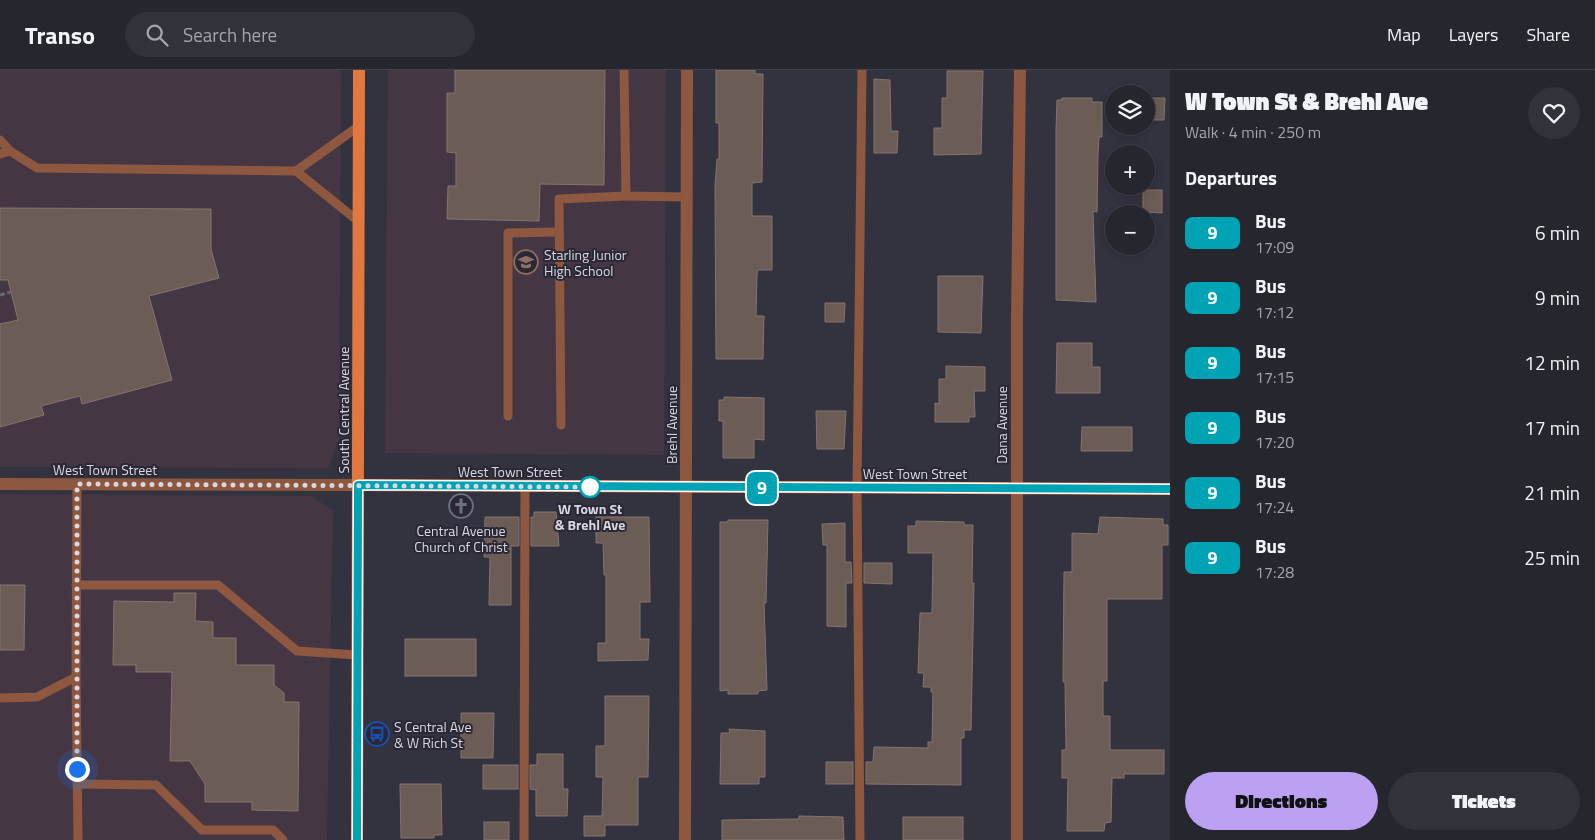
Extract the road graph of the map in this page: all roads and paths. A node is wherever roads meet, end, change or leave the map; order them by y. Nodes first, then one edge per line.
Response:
1 (359, 70) edge
2 (624, 70) edge
3 (687, 70) edge
4 (862, 70) edge
5 (1020, 70) edge
6 (359, 126) junction
7 (0, 140) edge
8 (10, 150) junction
9 (0, 154) edge
10 (296, 171) junction
11 (626, 196) junction
12 (686, 197) junction
13 (358, 221) junction
14 (559, 232) junction
15 (10, 292) dead end
16 (0, 295) edge
17 (508, 416) dead end
18 (561, 425) dead end
19 (0, 484) edge
20 (77, 484) junction
21 (358, 485) junction
22 (525, 486) junction
23 (686, 487) junction
24 (857, 488) junction
25 (1016, 489) junction
26 (1170, 490) edge
27 (76, 585) junction
28 (357, 655) junction
29 (76, 677) junction
30 (0, 698) edge
31 (77, 784) junction
32 (78, 840) edge
33 (284, 840) edge
34 (357, 840) edge
35 (524, 840) edge
36 (685, 840) edge
37 (860, 840) edge
38 (1017, 840) edge

1 - 6 main road, South Central Avenue
2 - 11 lane
3 - 12 street, Brehl Avenue
4 - 24 lane
5 - 25 street, Dana Avenue
6 - 10 lane
6 - 13 main road, South Central Avenue
7 - 8 lane
8 - 9 lane
8 - 10 lane
10 - 13 lane
11 - 12 lane
11 - 14 lane
12 - 23 street, Brehl Avenue
13 - 21 main road, South Central Avenue
14 - 17 lane
14 - 18 lane
15 - 16 path
19 - 20 street, West Town Street
20 - 21 street, West Town Street
20 - 27 lane
21 - 22 main road, West Town Street
21 - 28 main road, South Central Avenue
22 - 23 main road, West Town Street
22 - 35 lane
23 - 24 main road, West Town Street
23 - 36 street, Brehl Avenue
24 - 25 main road, West Town Street
24 - 37 lane
25 - 26 main road, West Town Street
25 - 38 street, Dana Avenue
27 - 28 lane
27 - 29 lane
28 - 34 main road, South Central Avenue
29 - 30 lane
29 - 31 lane
31 - 32 lane
31 - 33 lane

